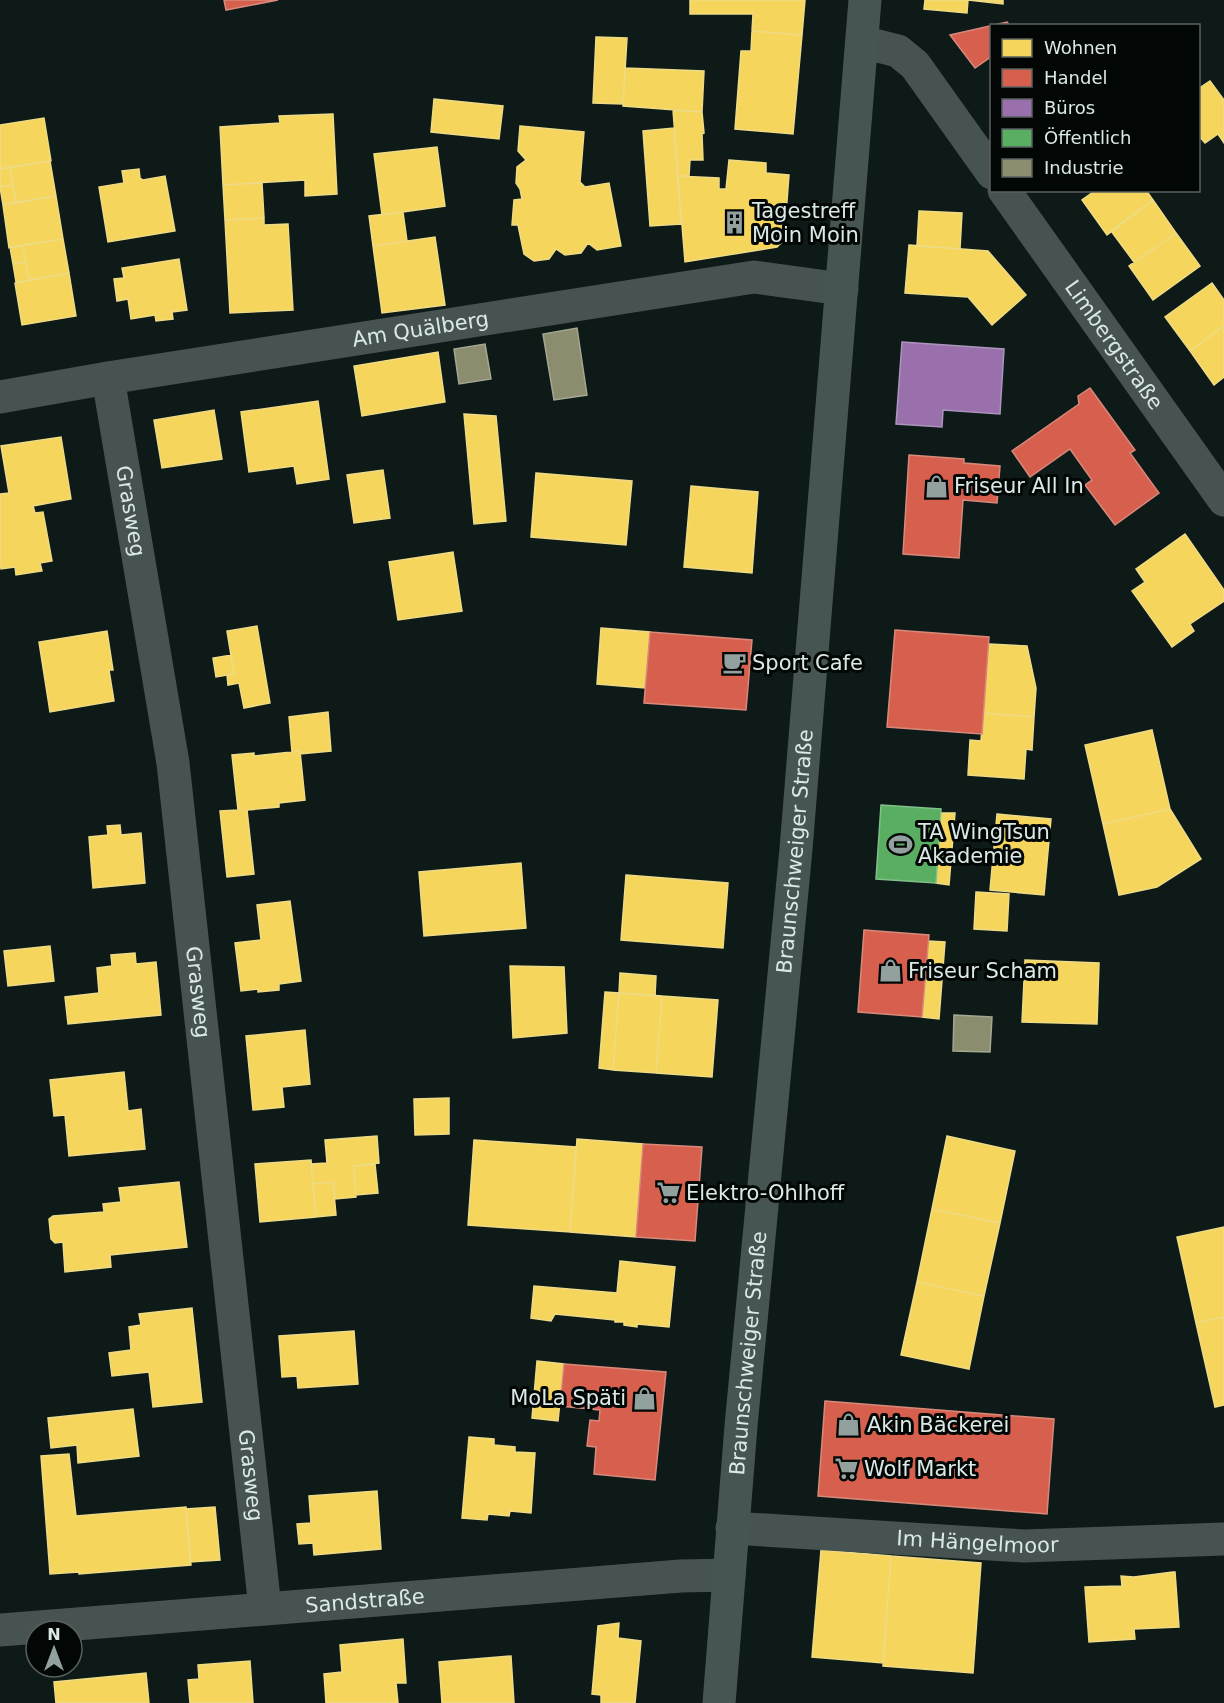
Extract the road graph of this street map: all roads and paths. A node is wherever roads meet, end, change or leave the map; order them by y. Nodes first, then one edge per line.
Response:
1 (865, 0) edge
2 (862, 42) junction
3 (990, 170) edge
4 (1005, 192) edge
5 (842, 289) junction
6 (108, 378) junction
7 (0, 397) edge
8 (1224, 500) edge
9 (732, 1528) junction
10 (1224, 1539) edge
11 (729, 1575) junction
12 (265, 1608) junction
13 (0, 1630) edge
14 (719, 1703) edge

1 - 2 street, Braunschweiger Straße
2 - 3 street
2 - 5 street, Braunschweiger Straße
4 - 8 street, Limbergstraße
5 - 6 street, Am Quälberg
5 - 9 street, Braunschweiger Straße
6 - 7 street, Am Quälberg
6 - 12 street, Grasweg
9 - 10 street, Im Hängelmoor
9 - 11 street, Braunschweiger Straße
11 - 12 street, Sandstraße
11 - 14 street, Braunschweiger Straße
12 - 13 street, Sandstraße

